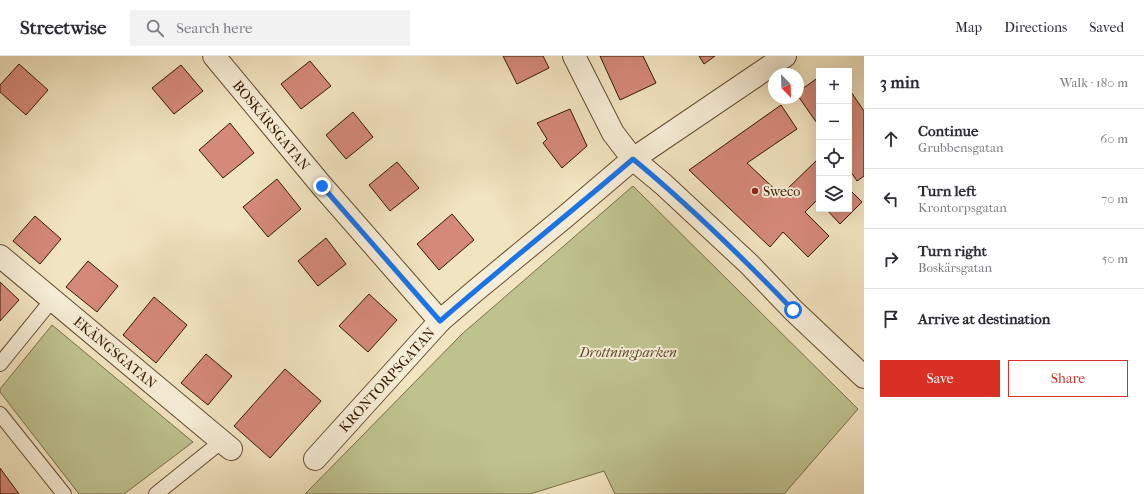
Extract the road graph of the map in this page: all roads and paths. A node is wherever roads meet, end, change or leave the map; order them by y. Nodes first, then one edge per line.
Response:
1 (214, 56) edge
2 (574, 56) edge
3 (785, 56) edge
4 (633, 159) junction
5 (0, 256) edge
6 (52, 300) junction
7 (440, 321) junction
8 (0, 364) edge
9 (864, 377) edge
10 (0, 414) edge
11 (226, 445) joint
12 (315, 459) dead end
13 (64, 494) edge
14 (156, 494) edge

1 - 7 street, BOSKÄRSGATAN
2 - 4 street
3 - 4 street, KRONTORPSGATAN
4 - 7 street, KRONTORPSGATAN
4 - 9 street
5 - 6 street, EKÄNGSGATAN
6 - 8 lane
6 - 11 street, EKÄNGSGATAN
7 - 12 street, KRONTORPSGATAN
10 - 13 lane
11 - 14 lane

